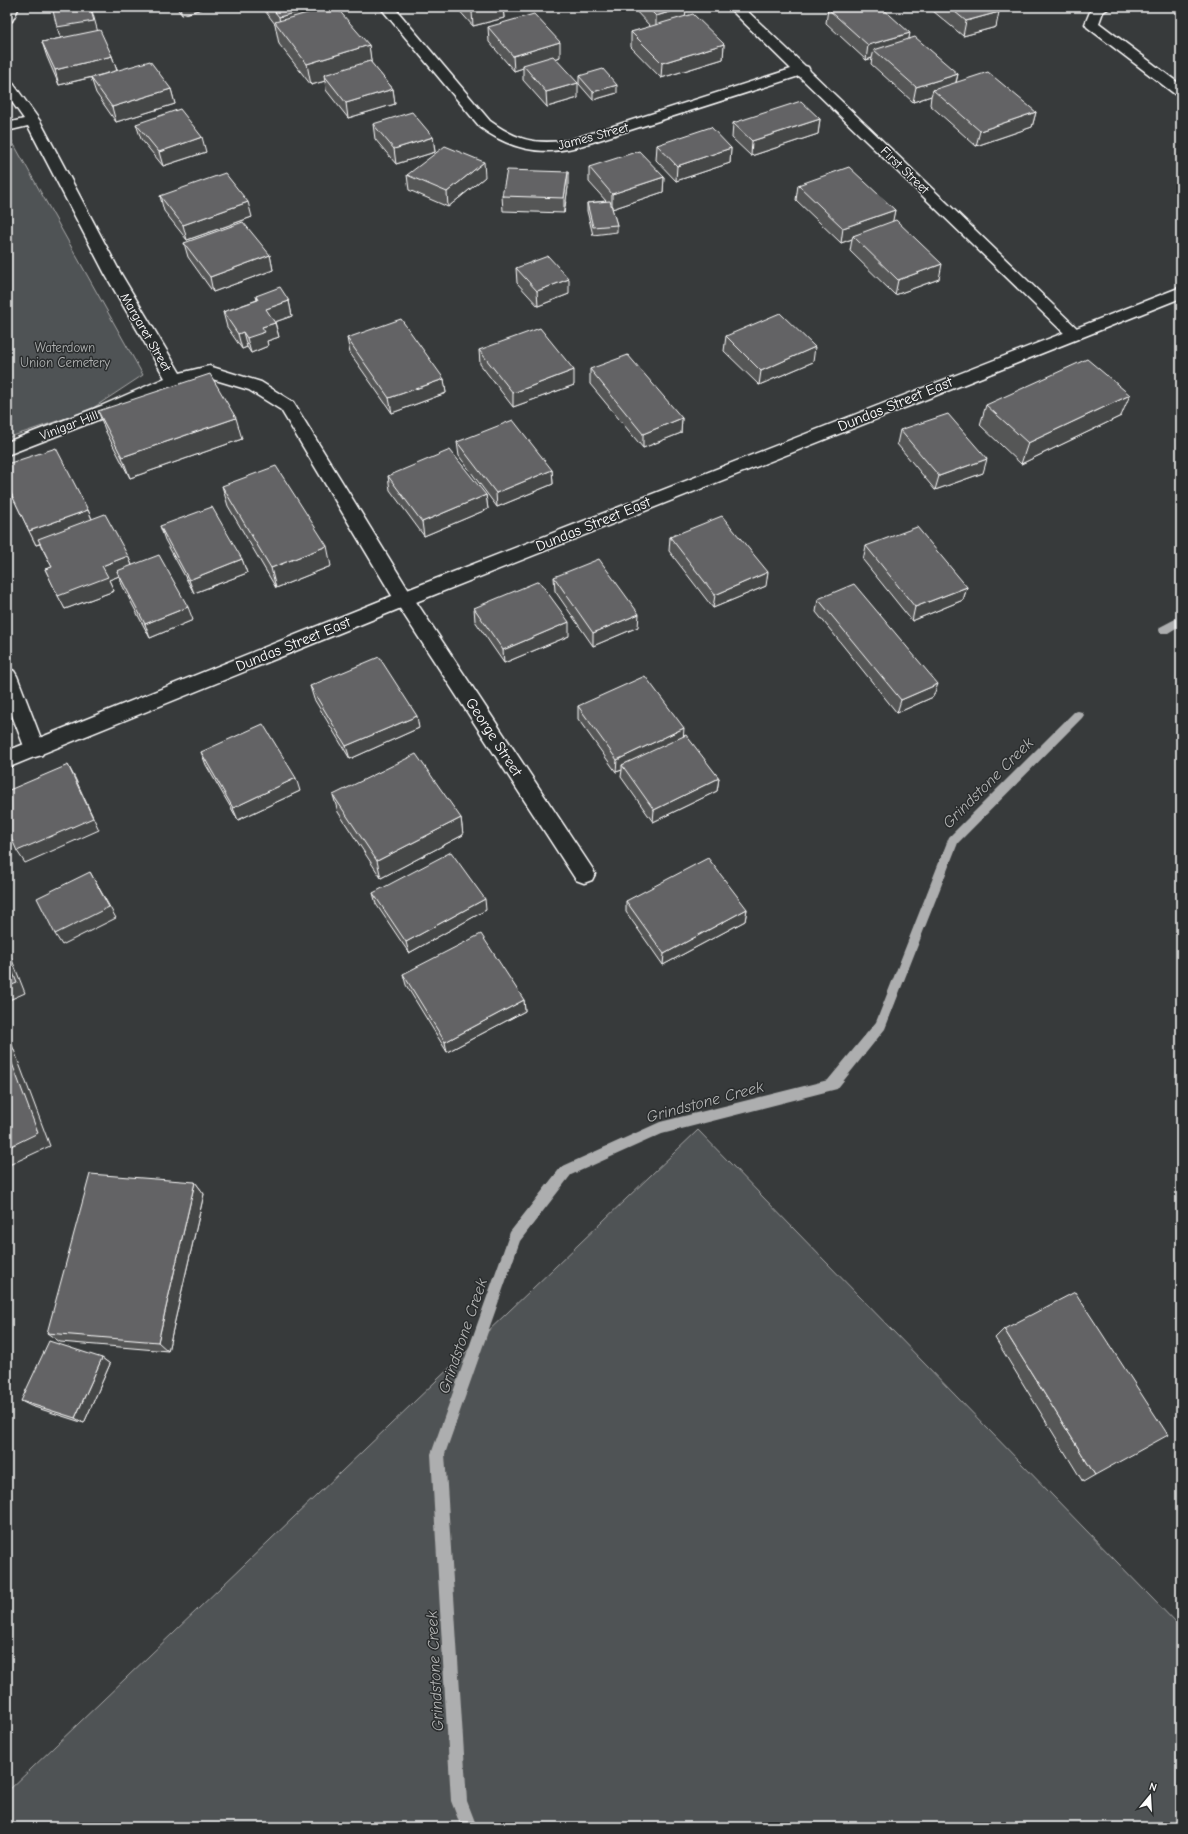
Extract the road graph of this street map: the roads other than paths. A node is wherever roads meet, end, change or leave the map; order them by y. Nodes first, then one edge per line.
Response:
1 (12, 7) edge
2 (387, 7) edge
3 (735, 7) edge
4 (1104, 7) edge
5 (7, 18) edge
6 (802, 70) junction
7 (7, 86) edge
8 (1181, 92) edge
9 (33, 121) junction
10 (7, 127) edge
11 (1181, 292) edge
12 (1074, 333) junction
13 (174, 380) junction
14 (7, 449) edge
15 (404, 600) junction
16 (7, 676) edge
17 (35, 749) junction
18 (7, 760) edge
19 (584, 874) dead end

1 - 5 street
2 - 6 street, James Street
3 - 6 street, First Street
4 - 8 street
6 - 12 street, First Street
7 - 9 street, Margaret Street
9 - 10 street
9 - 13 street, Margaret Street
11 - 12 street, Dundas Street East
12 - 15 street, Dundas Street East
13 - 14 street, Vinigar Hill
13 - 15 street, Margaret Street
15 - 17 street, Dundas Street East
15 - 19 street, George Street
16 - 17 street
17 - 18 street, Dundas Street East

